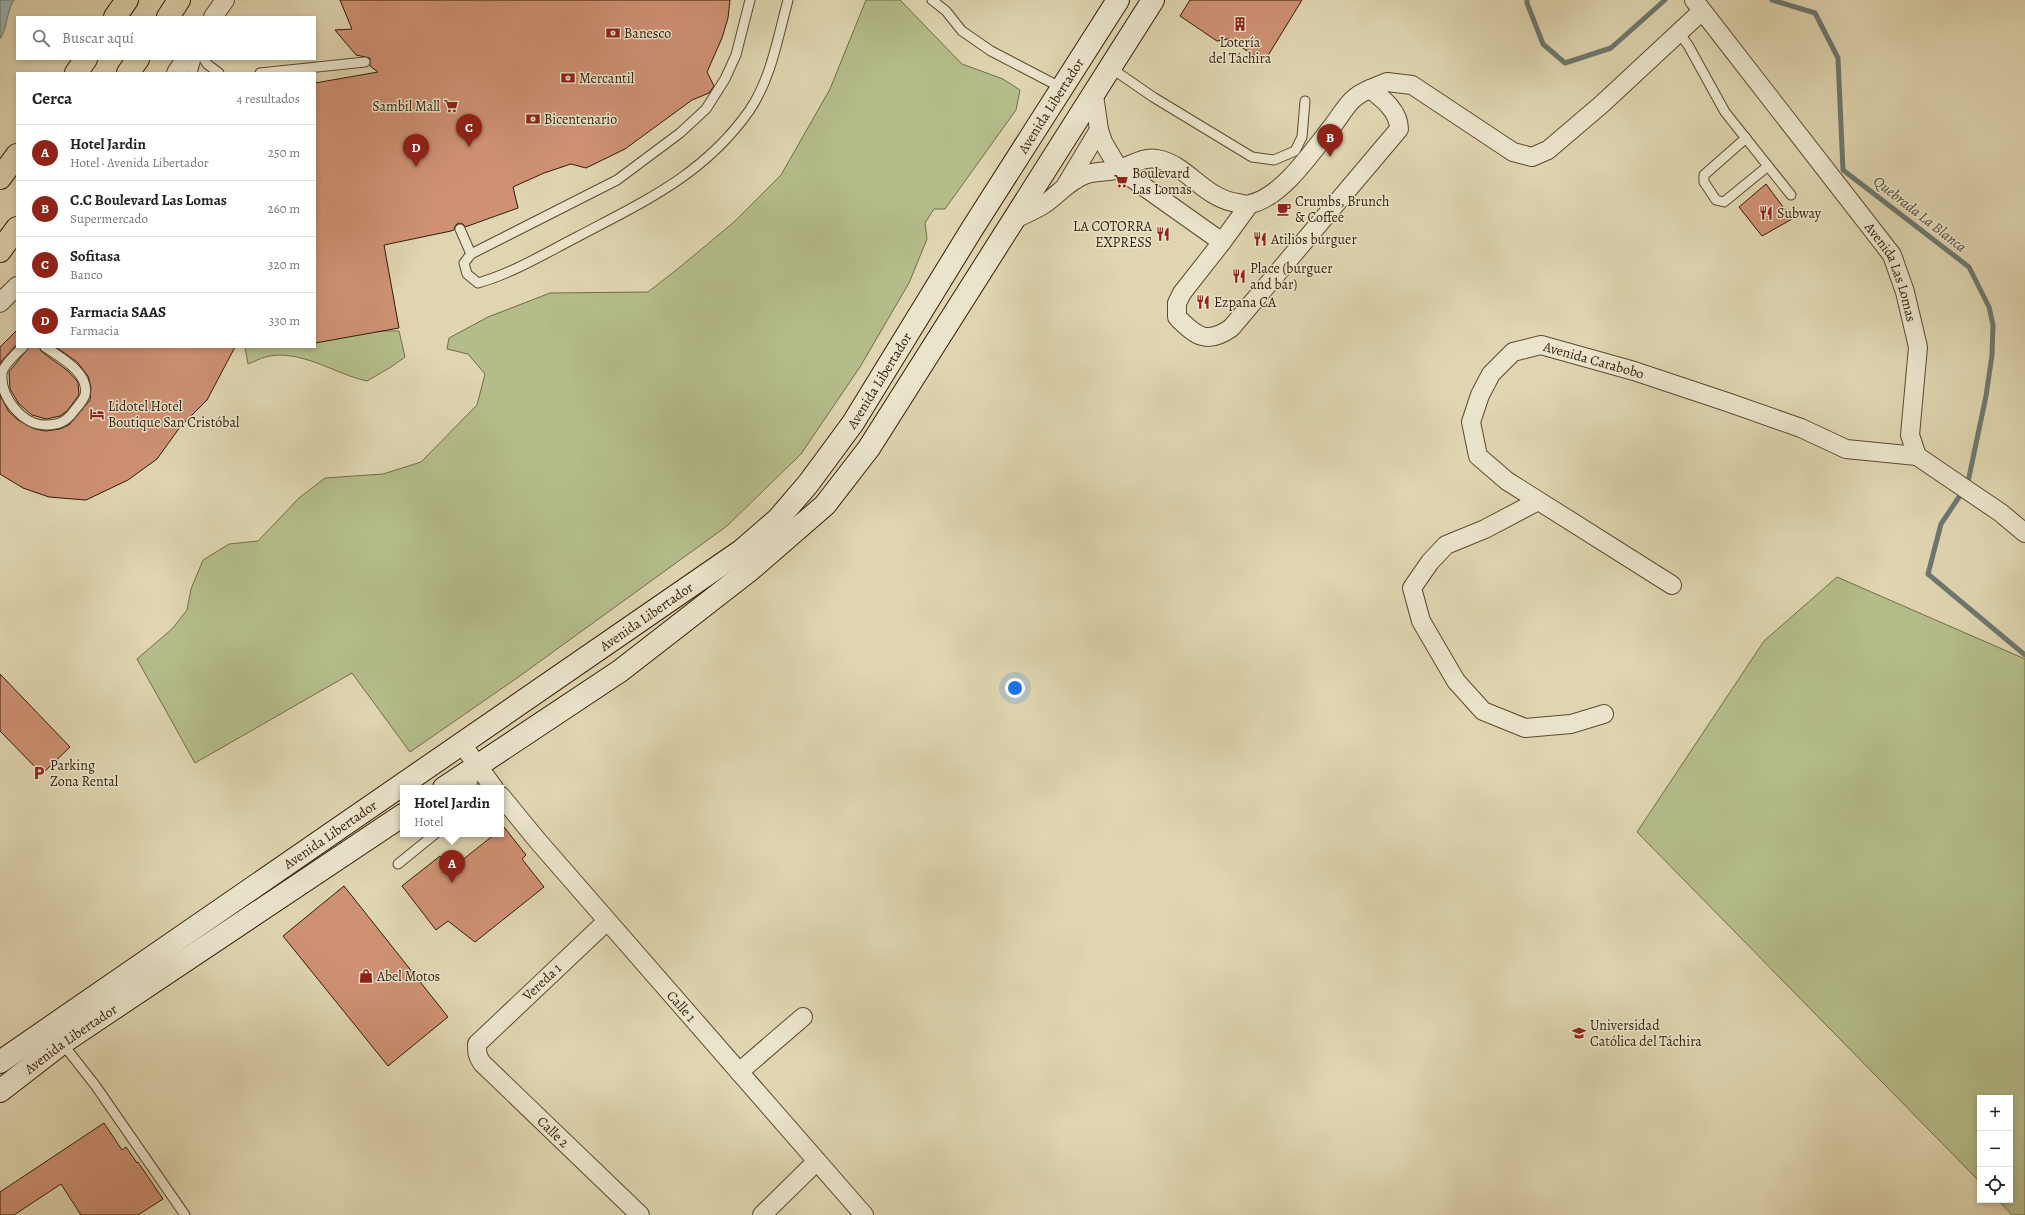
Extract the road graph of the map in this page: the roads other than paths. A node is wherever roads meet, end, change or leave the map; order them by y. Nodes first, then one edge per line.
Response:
1 (127, 0) edge
2 (179, 0) edge
3 (225, 0) edge
4 (750, 0) edge
5 (788, 0) edge
6 (932, 0) edge
7 (942, 0) edge
8 (1118, 0) edge
9 (1153, 0) edge
10 (1698, 6) edge
11 (946, 11) junction
12 (117, 16) edge
13 (169, 16) edge
14 (214, 16) edge
15 (1679, 33) junction
16 (85, 60) edge
17 (137, 60) edge
18 (184, 60) edge
19 (196, 60) edge
20 (205, 60) edge
21 (365, 62) dead end
22 (1111, 68) junction
23 (77, 72) edge
24 (129, 72) edge
25 (177, 72) edge
26 (192, 72) edge
27 (218, 72) edge
28 (270, 72) edge
29 (1063, 88) junction
30 (1370, 89) junction
31 (1094, 95) junction
32 (1305, 102) dead end
33 (1099, 130) junction
34 (1746, 138) junction
35 (16, 156) edge
36 (1768, 166) junction
37 (1119, 169) junction
38 (0, 178) edge
39 (1065, 185) junction
40 (1791, 195) dead end
41 (1249, 205) junction
42 (1013, 220) junction
43 (460, 228) dead end
44 (16, 229) edge
45 (1222, 242) junction
46 (0, 251) edge
47 (471, 254) junction
48 (16, 287) edge
49 (0, 303) edge
50 (22, 348) edge
51 (47, 348) edge
52 (1917, 456) junction
53 (1538, 501) junction
54 (2025, 533) edge
55 (1672, 585) dead end
56 (1604, 714) dead end
57 (461, 743) junction
58 (477, 766) junction
59 (400, 785) edge
60 (400, 785) edge
61 (448, 785) edge
62 (472, 785) edge
63 (492, 785) edge
64 (504, 800) edge
65 (400, 817) edge
66 (431, 837) edge
67 (398, 864) dead end
68 (607, 921) junction
69 (803, 1017) dead end
70 (62, 1043) junction
71 (477, 1044) joint
72 (0, 1062) edge
73 (739, 1072) junction
74 (0, 1091) edge
75 (817, 1162) junction
76 (185, 1215) edge
77 (640, 1215) edge
78 (762, 1215) edge
79 (864, 1215) edge

1 - 12 highway
2 - 13 highway
3 - 14 street
4 - 47 lane
5 - 47 lane
6 - 11 lane
7 - 11 lane
8 - 29 main road, Avenida Libertador
9 - 22 main road, Avenida Libertador
10 - 15 street
10 - 52 street, Avenida Las Lomas
11 - 29 lane
15 - 30 street
15 - 34 lane
16 - 23 highway
17 - 24 highway
18 - 25 street
19 - 26 lane
20 - 27 lane
21 - 28 lane
22 - 31 main road, Avenida Libertador
22 - 32 lane
29 - 57 main road, Avenida Libertador
30 - 41 street
30 - 45 street
31 - 33 street
31 - 42 main road, Avenida Libertador
33 - 37 street
33 - 39 street
34 - 36 lane
34 - 36 lane
35 - 38 highway
36 - 40 lane
37 - 39 street
37 - 41 street
37 - 45 street
39 - 42 street
41 - 45 street
42 - 58 main road, Avenida Libertador
43 - 47 lane
44 - 46 highway
48 - 49 street
50 - 51 lane
52 - 53 street, Avenida Carabobo
52 - 54 street
53 - 55 street, Avenida Carabobo
53 - 56 street
57 - 58 street
57 - 59 main road, Avenida Libertador
58 - 61 main road, Avenida Libertador
58 - 62 lane
58 - 63 street
60 - 72 main road, Avenida Libertador
64 - 68 street, Calle 1
65 - 70 main road, Avenida Libertador
66 - 67 lane
68 - 71 street, Vereda 1
68 - 73 street, Calle 1
69 - 73 street
70 - 74 main road, Avenida Libertador
70 - 76 lane
71 - 77 street, Calle 2
73 - 75 street, Calle 1
75 - 78 street
75 - 79 street, Calle 1

